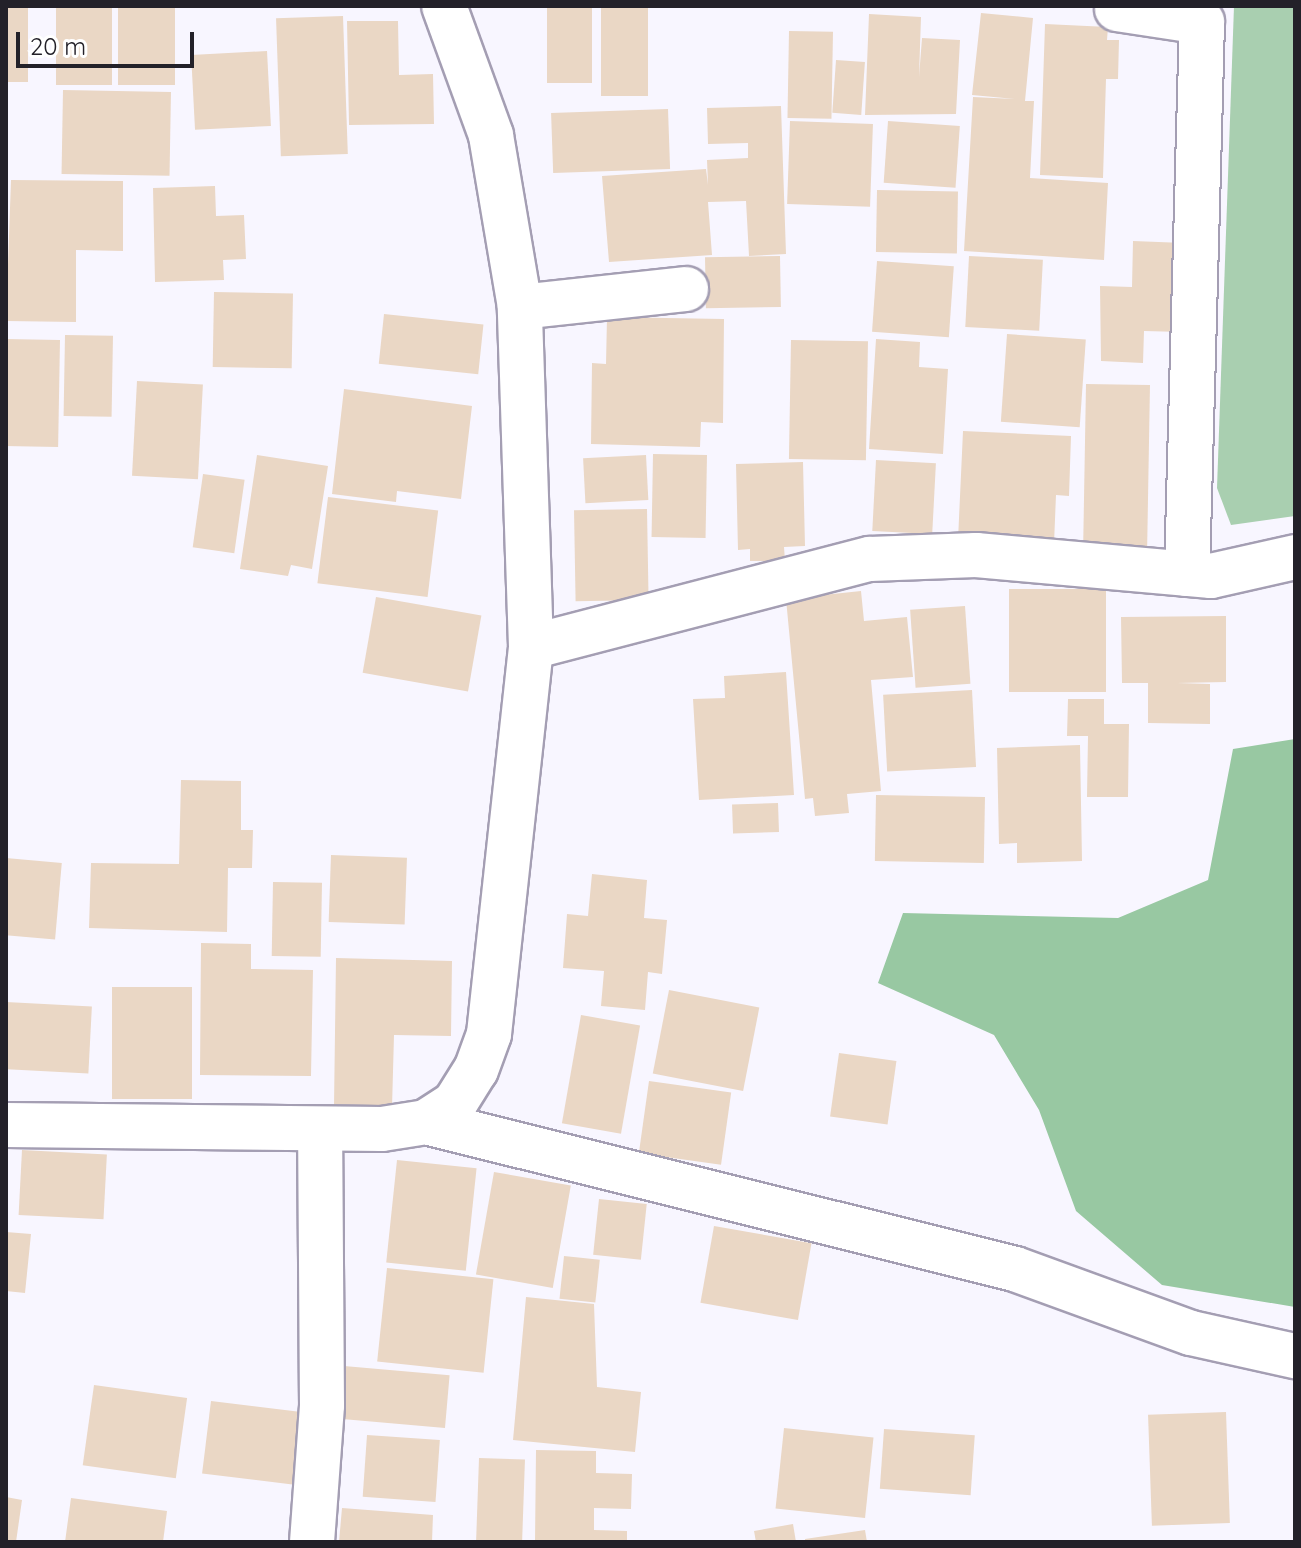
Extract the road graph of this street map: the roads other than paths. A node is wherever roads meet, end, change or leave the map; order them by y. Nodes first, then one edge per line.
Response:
1 (444, 6) edge
2 (1117, 9) dead end
3 (686, 289) dead end
4 (520, 307) junction
5 (1295, 557) edge
6 (1187, 574) junction
7 (531, 647) junction
8 (426, 1122) junction
9 (6, 1125) edge
10 (320, 1133) junction
11 (1295, 1356) edge
12 (312, 1542) edge

1 - 4 street
2 - 6 street
3 - 4 street
4 - 7 street
5 - 6 street
6 - 7 street
7 - 8 street
8 - 10 street
8 - 11 street
9 - 10 street
10 - 12 street

